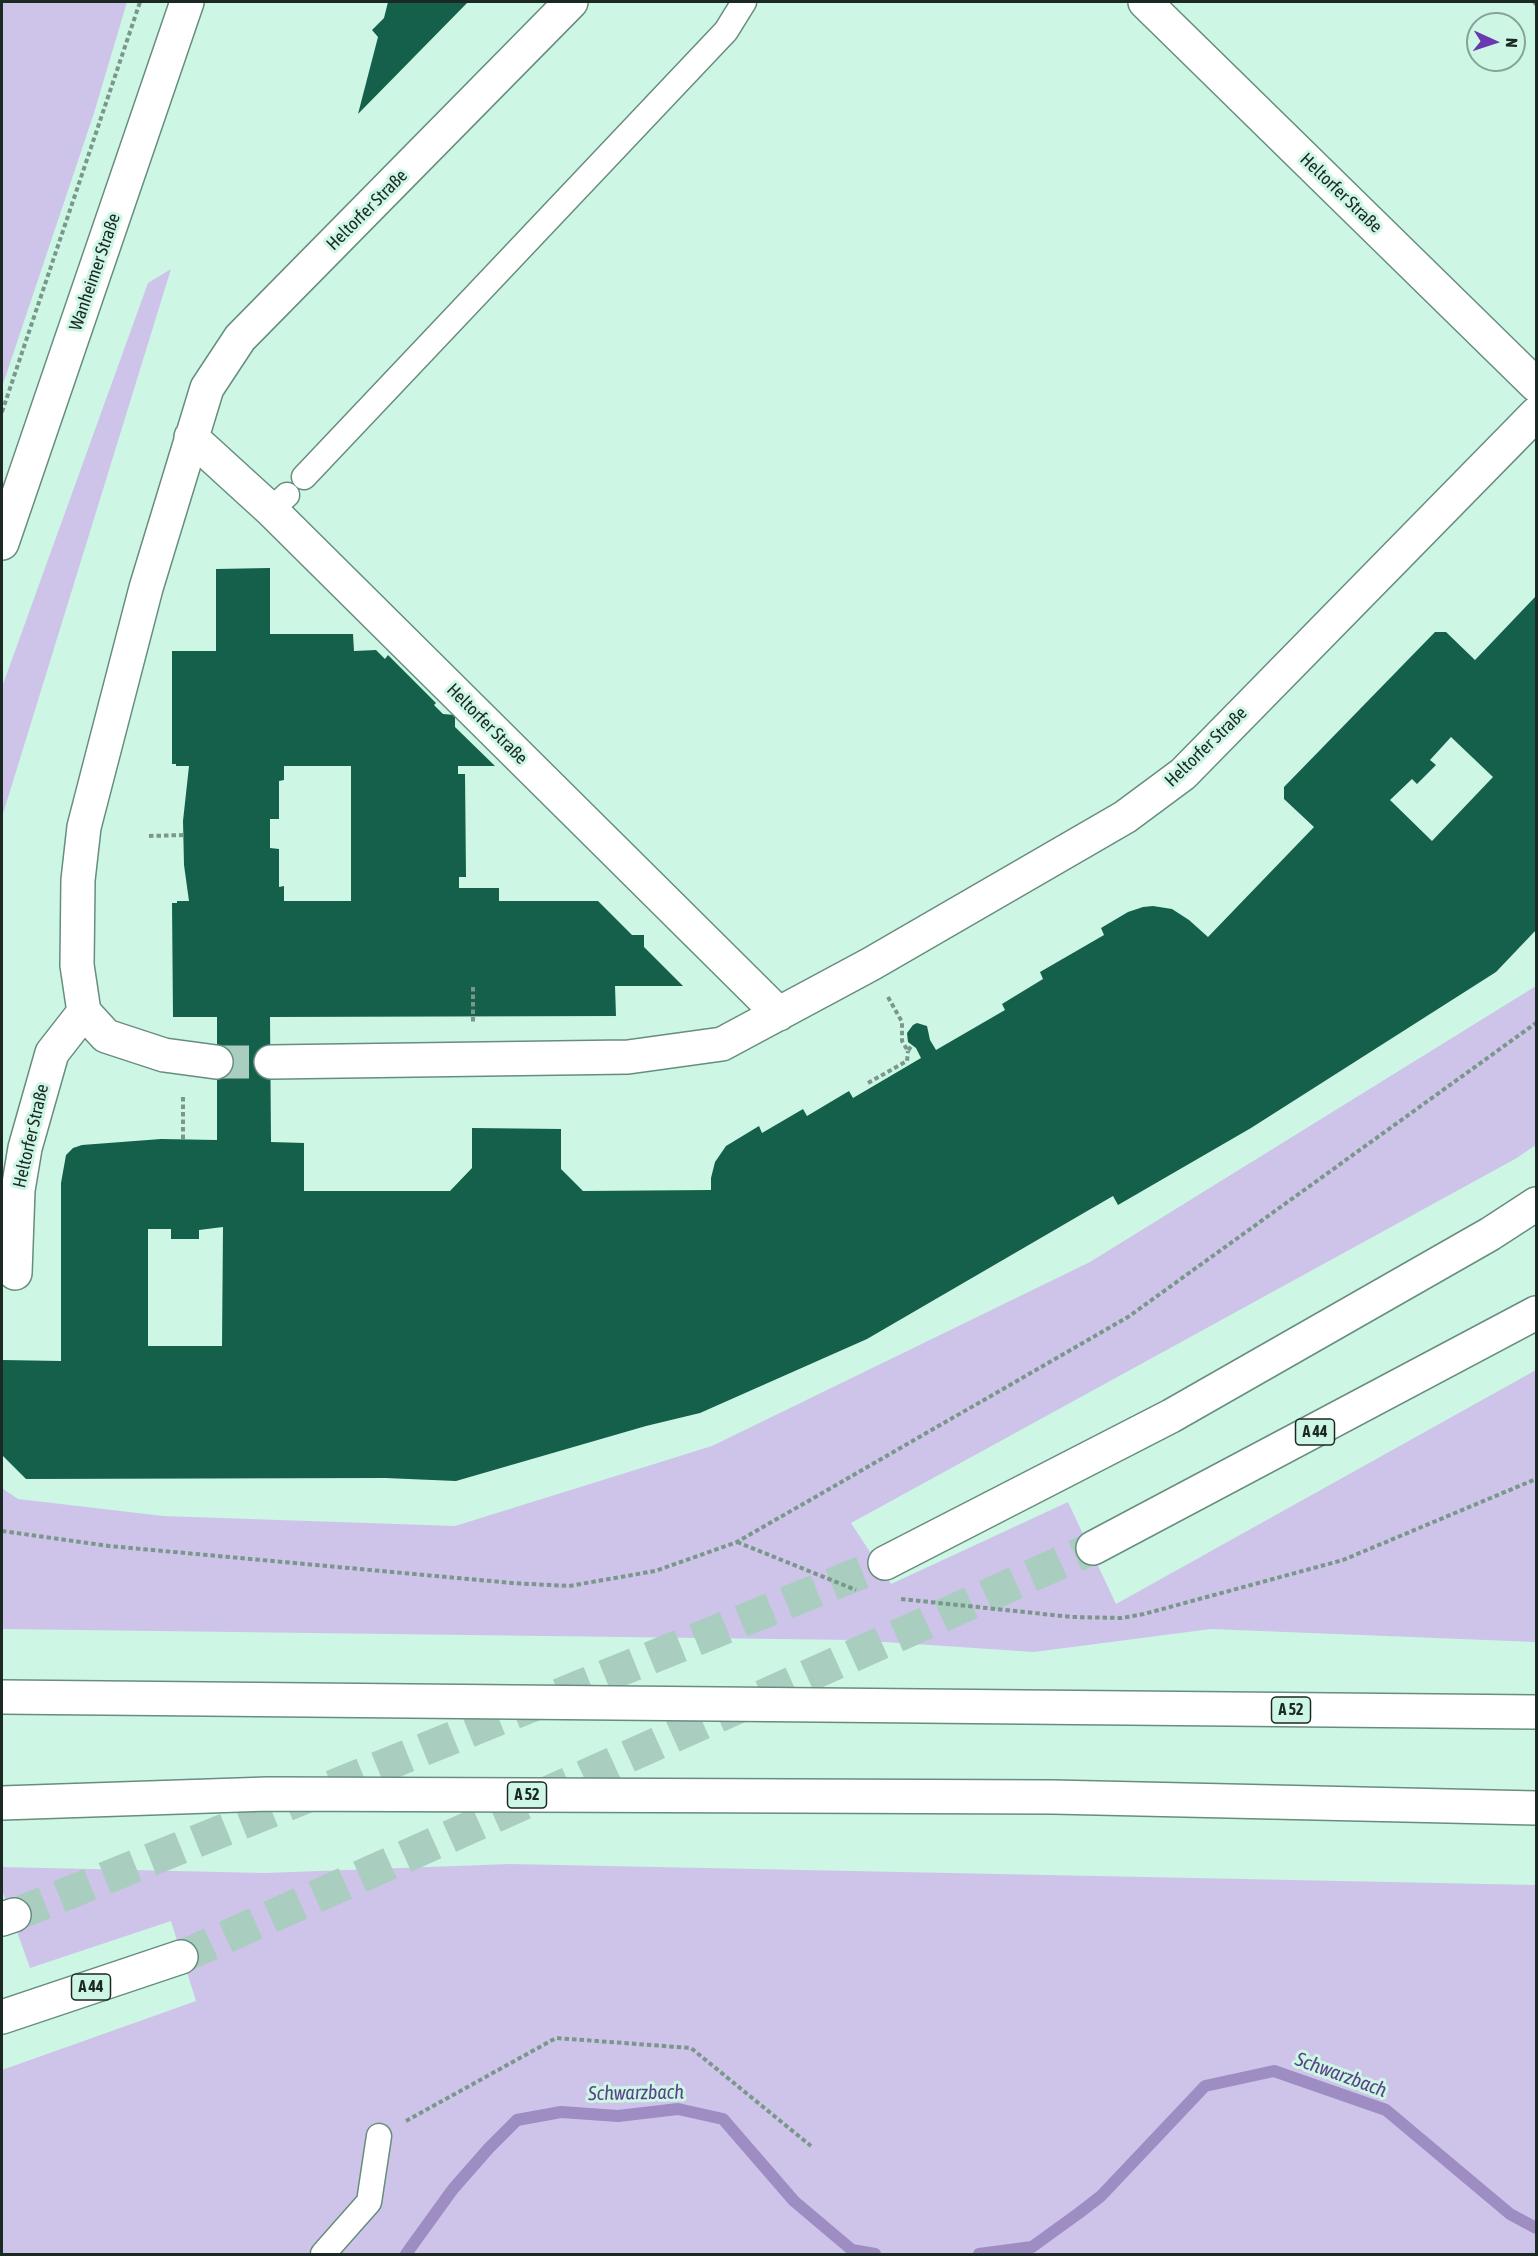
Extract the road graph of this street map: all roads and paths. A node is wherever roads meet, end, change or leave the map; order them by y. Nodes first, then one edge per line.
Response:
1 (140, 2) edge
2 (187, 2) edge
3 (571, 2) edge
4 (744, 2) edge
5 (1145, 2) edge
6 (1536, 385) edge
7 (2, 412) edge
8 (1536, 414) edge
9 (190, 437) junction
10 (304, 477) dead end
11 (2, 543) edge
12 (184, 835) dead end
13 (149, 836) dead end
14 (871, 964) junction
15 (84, 1012) junction
16 (779, 1014) junction
17 (1536, 1023) edge
18 (912, 1046) dead end
19 (908, 1051) junction
20 (216, 1062) tunnel mouth
21 (271, 1062) tunnel mouth
22 (868, 1083) dead end
23 (1536, 1204) edge
24 (15, 1273) dead end
25 (1536, 1313) edge
26 (1536, 1479) edge
27 (2, 1531) edge
28 (737, 1542) junction
29 (1093, 1548) tunnel mouth
30 (885, 1563) tunnel mouth
31 (858, 1591) dead end
32 (891, 1598) dead end
33 (2, 1697) edge
34 (1536, 1712) edge
35 (2, 1803) edge
36 (1536, 1808) edge
37 (181, 1957) tunnel mouth
38 (2, 2017) edge
39 (380, 2136) joint
40 (810, 2146) dead end
41 (323, 2254) edge

1 - 7 path
2 - 11 main road, Wanheimer Straße
3 - 9 main road, Heltorfer Straße
4 - 10 lane
5 - 6 main road, Heltorfer Straße
8 - 14 main road, Heltorfer Straße
9 - 15 main road, Heltorfer Straße
9 - 16 main road, Heltorfer Straße
12 - 13 path
14 - 16 main road, Heltorfer Straße
14 - 19 path
15 - 20 main road
15 - 24 main road, Heltorfer Straße
16 - 21 main road, Heltorfer Straße
17 - 28 path
18 - 19 path
19 - 22 path
23 - 30 main road
25 - 29 main road, A 44
26 - 32 path
27 - 28 path
28 - 31 path
33 - 34 main road, A 52
35 - 36 main road, A 52
37 - 38 main road, A 44
39 - 40 path
39 - 41 lane

